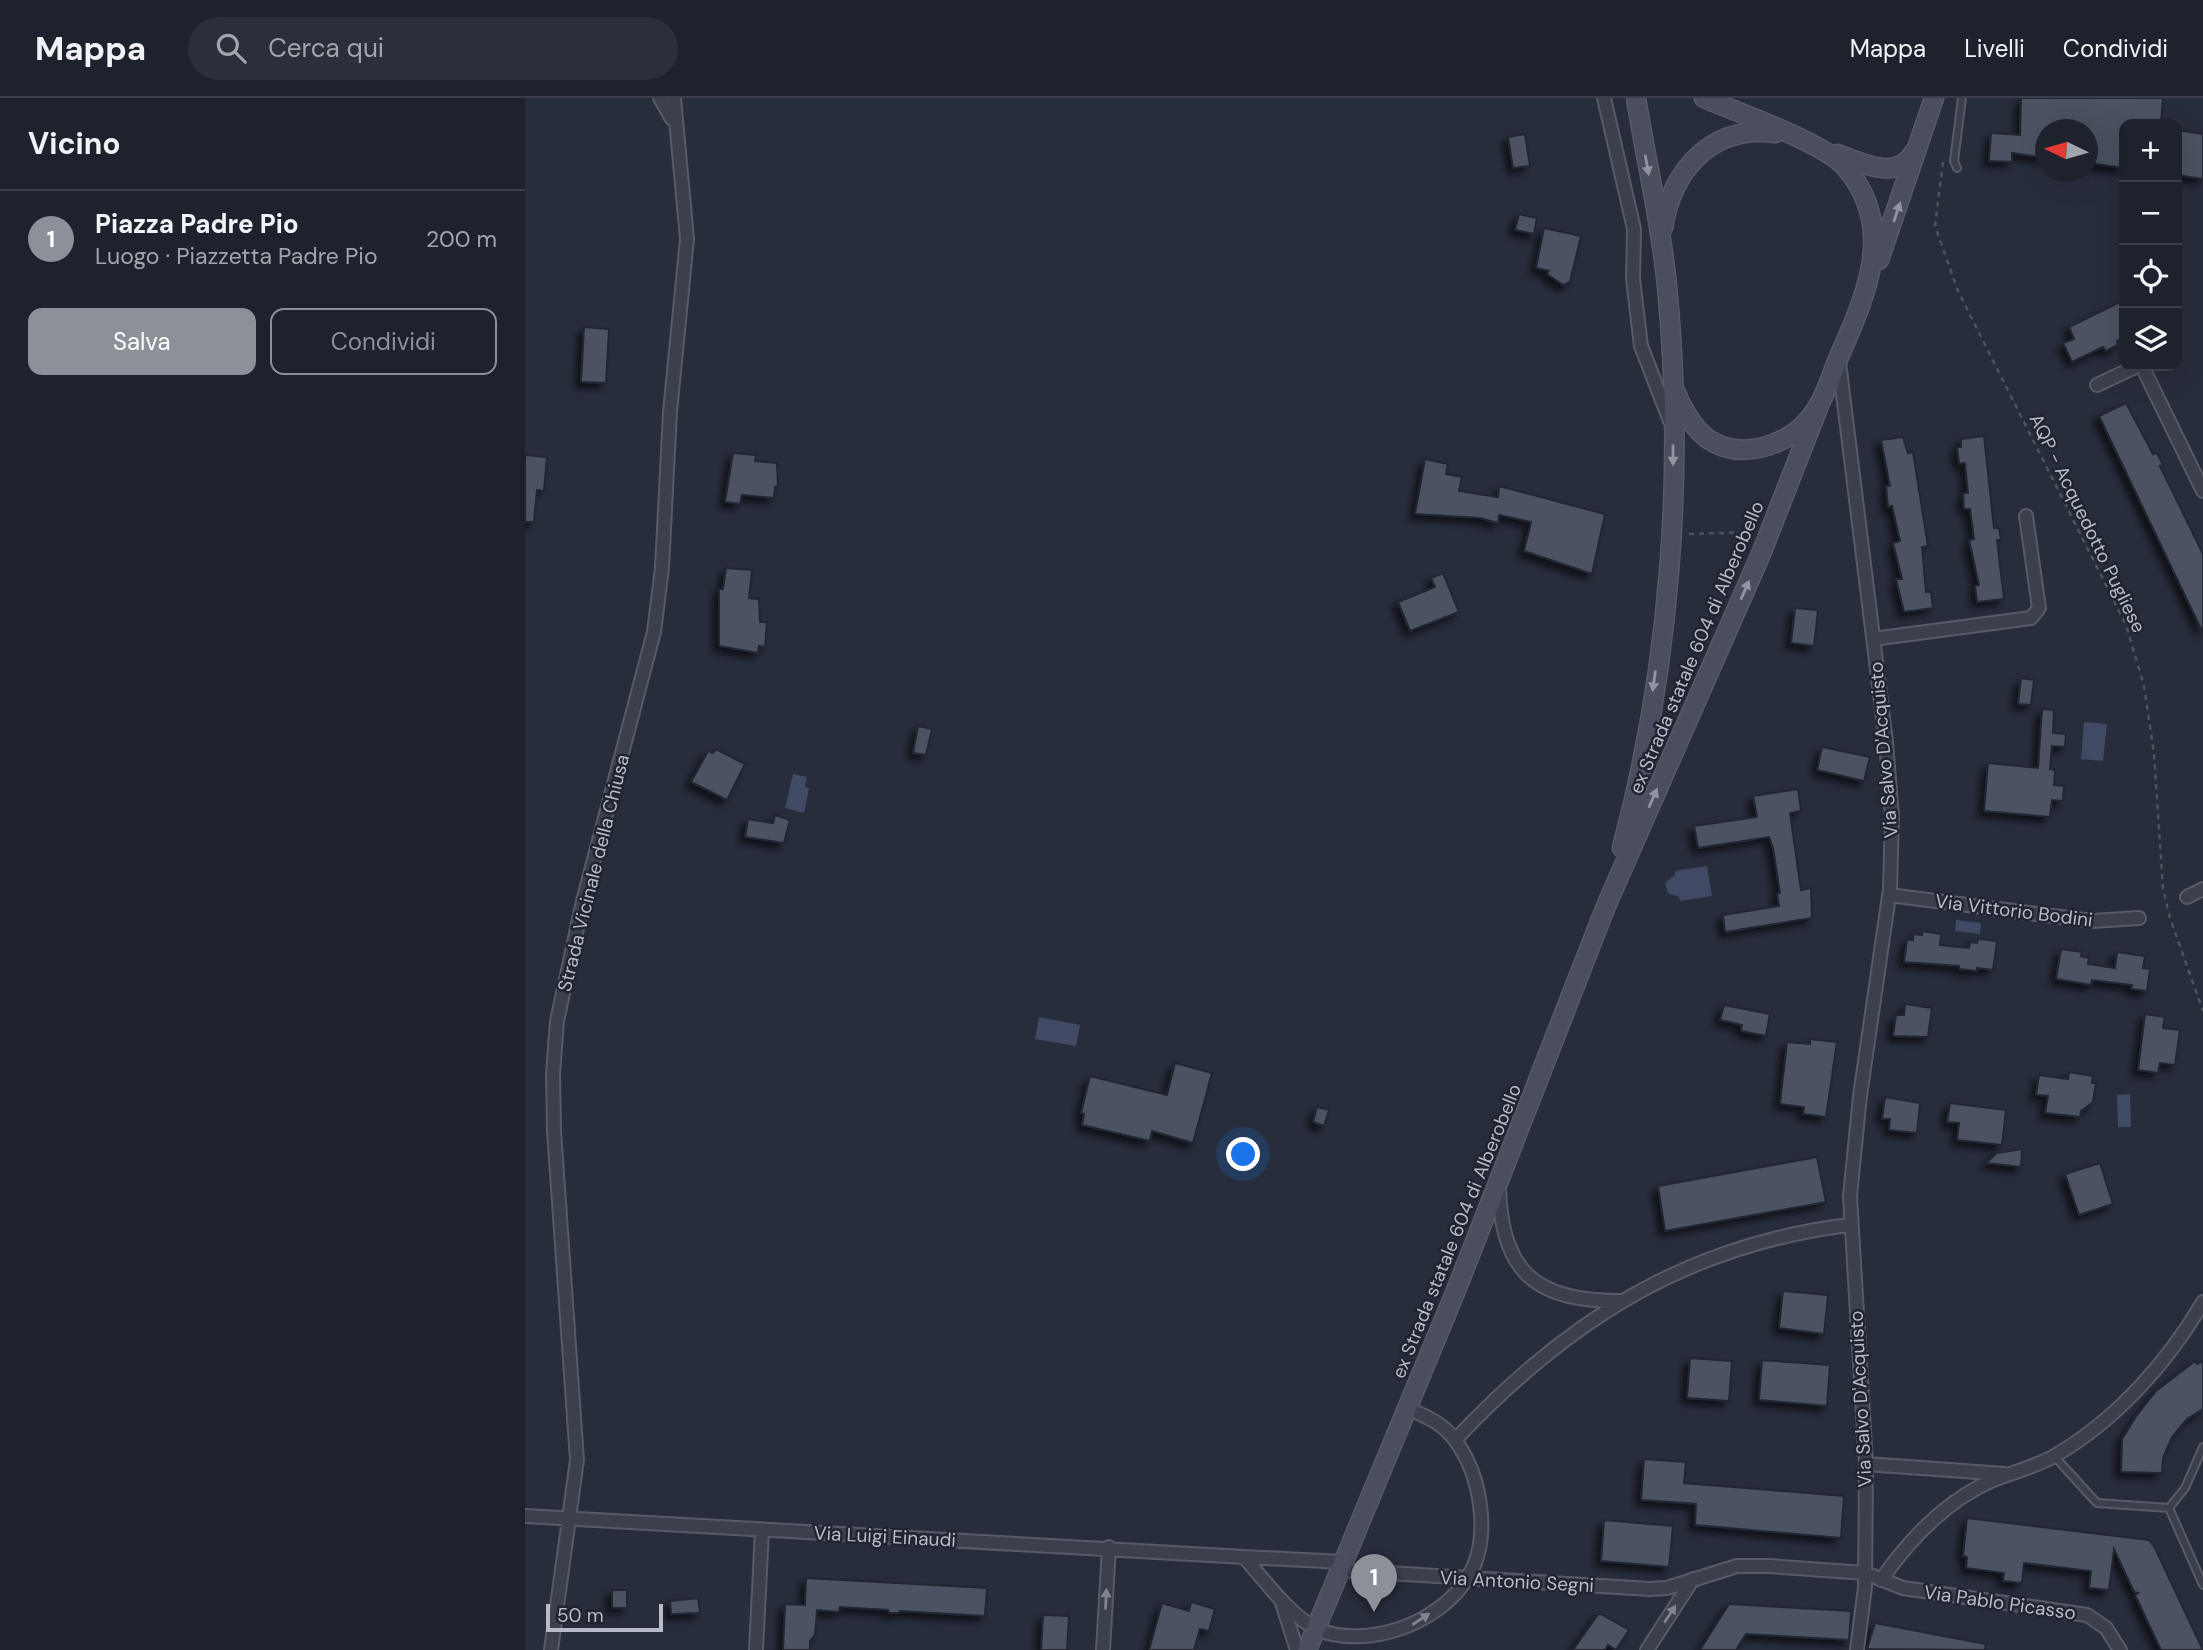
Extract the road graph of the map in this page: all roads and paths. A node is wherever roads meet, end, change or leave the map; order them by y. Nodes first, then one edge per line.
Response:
1 (660, 98) edge
2 (674, 98) edge
3 (1604, 98) edge
4 (1636, 98) edge
5 (1704, 98) edge
6 (1934, 98) edge
7 (1962, 98) edge
8 (674, 124) junction
9 (1789, 135) junction
10 (1921, 140) junction
11 (1829, 152) junction
12 (1944, 156) dead end
13 (1957, 168) dead end
14 (1662, 237) junction
15 (1864, 299) junction
16 (1839, 358) junction
17 (2126, 371) edge
18 (2145, 371) edge
19 (2097, 384) dead end
20 (1673, 386) junction
21 (1820, 403) junction
22 (1673, 428) junction
23 (2203, 491) edge
24 (2026, 516) dead end
25 (1672, 534) junction
26 (1769, 535) junction
27 (1873, 639) junction
28 (2203, 889) edge
29 (1889, 895) junction
30 (2187, 897) dead end
31 (1606, 906) junction
32 (2139, 918) dead end
33 (2203, 1011) edge
34 (1499, 1183) junction
35 (1849, 1225) junction
36 (1622, 1301) junction
37 (2203, 1302) edge
38 (1407, 1408) junction
39 (1455, 1440) junction
40 (2203, 1447) edge
41 (2054, 1456) junction
42 (1866, 1464) junction
43 (2010, 1474) junction
44 (2169, 1508) junction
45 (525, 1516) edge
46 (570, 1518) junction
47 (762, 1530) junction
48 (1109, 1547) junction
49 (1244, 1557) junction
50 (1342, 1566) junction
51 (1865, 1573) junction
52 (1467, 1579) junction
53 (1693, 1579) junction
54 (1881, 1580) junction
55 (2203, 1586) edge
56 (1281, 1600) junction
57 (1316, 1629) junction
58 (1364, 1641) junction
59 (551, 1650) edge
60 (756, 1650) edge
61 (1103, 1650) edge
62 (1297, 1650) edge
63 (1307, 1650) edge
64 (1344, 1650) edge
65 (1647, 1650) edge
66 (1857, 1650) edge
67 (2120, 1650) edge

1 - 8 street
2 - 8 street, Strada Vicinale della Chiusa
3 - 22 street
4 -> 14 main road, ex Strada statale 604 di Alberobello
5 - 9 main road
6 - 10 main road
7 - 13 lane
8 - 46 street, Strada Vicinale della Chiusa
9 - 11 main road
9 - 14 main road
10 - 11 main road
15 -> 10 main road
11 - 15 main road
12 - 33 path, AQP - Acquedotto Pugliese
14 - 20 main road, ex Strada statale 604 di Alberobello
15 - 16 main road
16 - 21 main road, ex Strada statale 604 di Alberobello
16 - 27 street, Via Salvo D'Acquisto
17 - 19 street
18 - 23 street
20 - 21 main road
20 - 22 main road, ex Strada statale 604 di Alberobello
21 - 26 main road, ex Strada statale 604 di Alberobello
22 -> 25 main road, ex Strada statale 604 di Alberobello
24 - 27 street
25 - 26 path
25 -> 31 main road, ex Strada statale 604 di Alberobello
31 -> 26 main road, ex Strada statale 604 di Alberobello
27 - 29 street, Via Salvo D'Acquisto
28 - 30 street
29 - 32 street, Via Vittorio Bodini
29 - 35 street, Via Salvo D'Acquisto
31 - 34 main road, ex Strada statale 604 di Alberobello
34 - 36 street
34 - 38 main road, ex Strada statale 604 di Alberobello
35 - 36 street
35 - 42 street, Via Salvo D'Acquisto
36 - 39 street
37 - 41 street
38 - 39 street
38 - 50 main road, ex Strada statale 604 di Alberobello
39 - 52 street
40 - 44 lane
41 - 43 street
41 - 44 lane
42 - 43 street
42 - 51 street, Via Salvo D'Acquisto
43 - 54 street
44 - 55 lane
45 - 46 street, Via Luigi Einaudi
46 - 47 street, Via Luigi Einaudi
46 - 59 street, Strada Vicinale della Chiusa
47 - 48 street, Via Luigi Einaudi
47 - 60 street
48 - 49 street, Via Luigi Einaudi
61 -> 48 street
49 - 50 street, Via Luigi Einaudi
49 - 56 street
50 - 52 street, Via Antonio Segni
50 - 57 main road, ex Strada statale 604 di Alberobello
51 - 53 street, Via Antonio Segni
51 - 54 street, Via Pablo Picasso
51 - 66 street, Via Salvo D'Acquisto
52 - 53 street, Via Antonio Segni
58 -> 52 street
65 -> 53 street
54 - 67 street, Via Pablo Picasso
56 - 57 street
56 - 62 street
57 - 58 street
57 - 63 main road, ex Strada statale 604 di Alberobello
58 - 64 street

